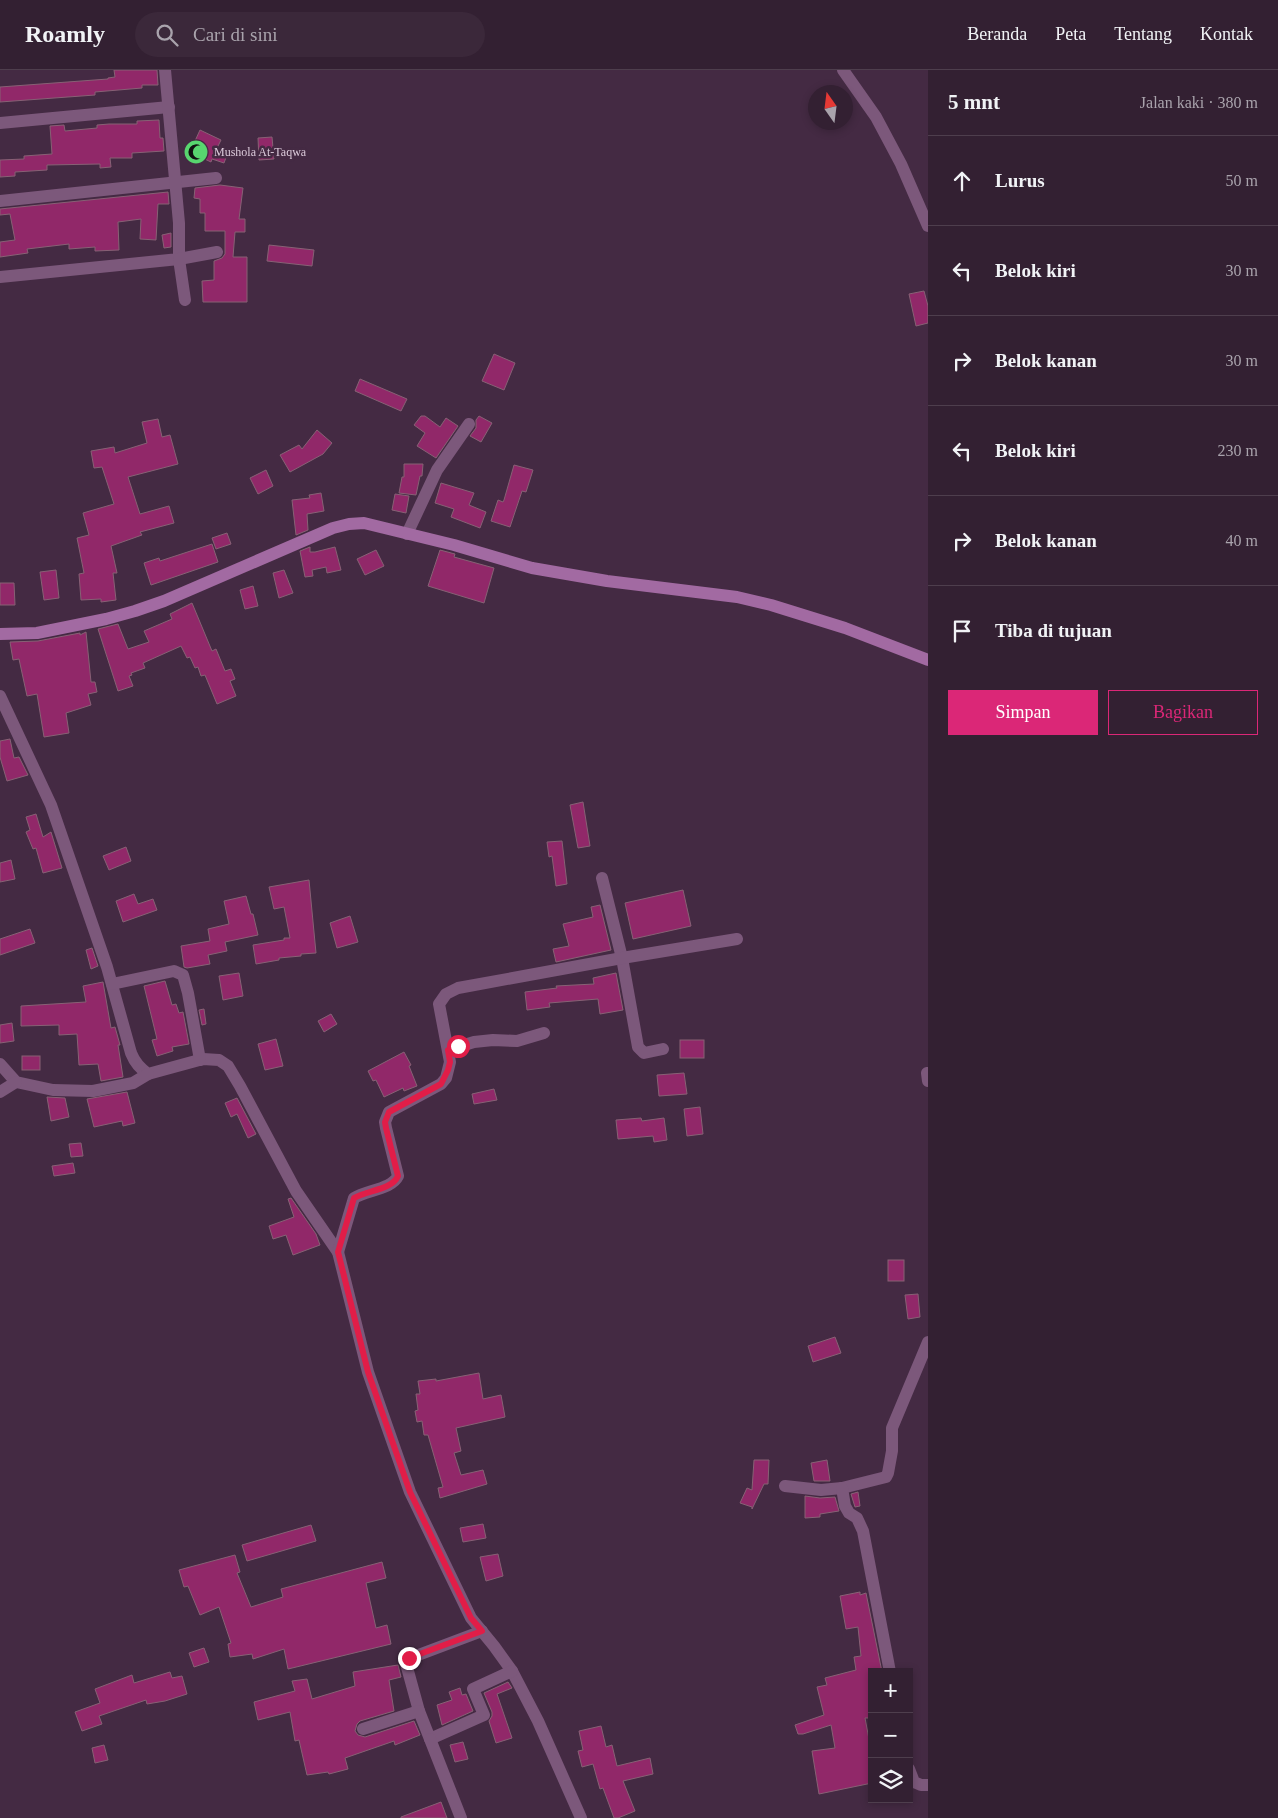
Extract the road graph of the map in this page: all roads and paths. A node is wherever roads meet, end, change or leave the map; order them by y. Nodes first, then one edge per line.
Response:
1 (164, 70) edge
2 (843, 70) edge
3 (169, 107) junction
4 (0, 123) edge
5 (216, 178) dead end
6 (176, 183) junction
7 (0, 201) edge
8 (928, 226) edge
9 (217, 252) dead end
10 (179, 259) junction
11 (0, 277) edge
12 (185, 300) dead end
13 (469, 424) dead end
14 (407, 534) junction
15 (0, 634) edge
16 (928, 660) edge
17 (0, 696) edge
18 (602, 878) dead end
19 (737, 939) dead end
20 (622, 958) junction
21 (112, 984) junction
22 (544, 1033) dead end
23 (663, 1049) dead end
24 (448, 1050) junction
25 (200, 1060) junction
26 (0, 1064) edge
27 (148, 1074) junction
28 (16, 1082) junction
29 (0, 1092) edge
30 (338, 1252) junction
31 (928, 1342) edge
32 (785, 1486) dead end
33 (842, 1488) junction
34 (482, 1631) junction
35 (889, 1668) edge
36 (512, 1671) junction
37 (419, 1711) junction
38 (363, 1729) dead end
39 (430, 1739) junction
40 (913, 1779) edge
41 (928, 1785) edge
42 (461, 1818) edge
43 (581, 1818) edge

1 - 3 street
2 - 8 street
3 - 4 street
3 - 6 street
5 - 6 street
6 - 7 street
6 - 10 street
9 - 10 street
10 - 11 street
10 - 12 street
13 - 14 street
14 - 15 street
14 - 16 street
17 - 21 street
18 - 20 street
19 - 20 street
20 - 23 street
20 - 24 street
21 - 25 street
21 - 27 street
22 - 24 street
24 - 30 street
25 - 27 street
25 - 30 street
26 - 28 street
27 - 28 street
28 - 29 street
30 - 34 street
31 - 33 street
32 - 33 street
33 - 35 street
34 - 36 street
34 - 37 street
36 - 39 street
36 - 43 street
37 - 38 street
37 - 39 street
39 - 42 street
40 - 41 street

